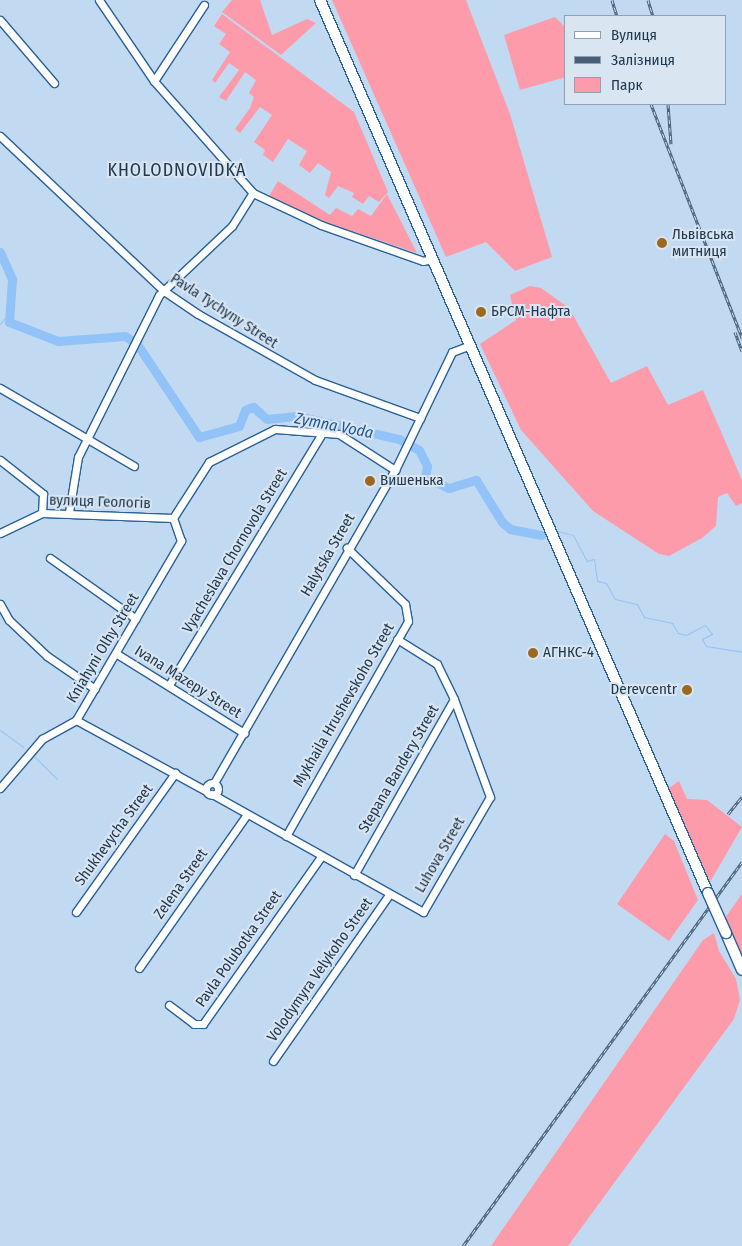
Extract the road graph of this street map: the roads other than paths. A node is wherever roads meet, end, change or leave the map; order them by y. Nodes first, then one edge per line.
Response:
1 (99, 0) edge
2 (320, 0) edge
3 (204, 5) dead end
4 (0, 20) edge
5 (154, 82) junction
6 (54, 83) dead end
7 (0, 136) edge
8 (253, 192) junction
9 (431, 259) junction
10 (164, 291) junction
11 (468, 346) junction
12 (0, 388) edge
13 (420, 418) junction
14 (324, 430) junction
15 (86, 440) junction
16 (0, 460) edge
17 (134, 466) dead end
18 (395, 470) junction
19 (69, 512) junction
20 (42, 513) junction
21 (173, 518) junction
22 (0, 533) edge
23 (348, 548) junction
24 (50, 558) dead end
25 (0, 604) edge
26 (136, 619) junction
27 (397, 639) junction
28 (118, 654) junction
29 (169, 686) junction
30 (95, 689) junction
31 (454, 699) junction
32 (76, 720) junction
33 (244, 733) junction
34 (175, 773) junction
35 (0, 788) edge
36 (209, 793) junction
37 (246, 816) junction
38 (286, 836) junction
39 (321, 857) junction
40 (354, 875) junction
41 (389, 895) junction
42 (76, 912) dead end
43 (139, 968) dead end
44 (742, 970) edge
45 (170, 1005) dead end
46 (273, 1060) dead end

1 - 5 street
2 - 9 highway
3 - 5 street
4 - 6 street
5 - 8 street
7 - 10 street, Pavla Tychyny Street
8 - 9 street
8 - 10 street
9 - 11 highway
10 - 13 street, Pavla Tychyny Street
10 - 15 street
11 - 13 street, Halytska Street
11 - 44 highway, bridge
12 - 15 street
13 - 18 street, Halytska Street
14 - 18 street
14 - 21 street
14 - 29 street, Vyacheslava Chornovola Street
15 - 17 street
15 - 19 street
16 - 20 street
18 - 23 street, Halytska Street
19 - 20 street, вулиця Геологів
19 - 21 street, вулиця Геологів
20 - 22 street, вулиця Геологів
21 - 26 street, Kniahyni Olhy Street
23 - 27 street, Mykhaila Hrushevskoho Street
23 - 33 street, Halytska Street
24 - 26 street
25 - 30 street
26 - 28 street, Kniahyni Olhy Street
27 - 31 street, Stepana Bandery Street
27 - 38 street, Mykhaila Hrushevskoho Street
28 - 29 street, Ivana Mazepy Street
28 - 30 street, Kniahyni Olhy Street
29 - 33 street, Ivana Mazepy Street
30 - 32 street, Kniahyni Olhy Street
31 - 40 street, Stepana Bandery Street
31 - 41 street, Luhova Street
32 - 34 street, Luhova Street
32 - 35 street, Kniahyni Olhy Street
33 - 36 street, Halytska Street
34 - 36 street, Luhova Street
34 - 42 street, Shukhevycha Street
36 - 37 street, Luhova Street
37 - 38 street, Luhova Street
37 - 43 street, Zelena Street
38 - 39 street, Luhova Street
39 - 40 street, Luhova Street
39 - 45 street, Pavla Polubotka Street
40 - 41 street, Luhova Street
41 - 46 street, Volodymyra Velykoho Street

